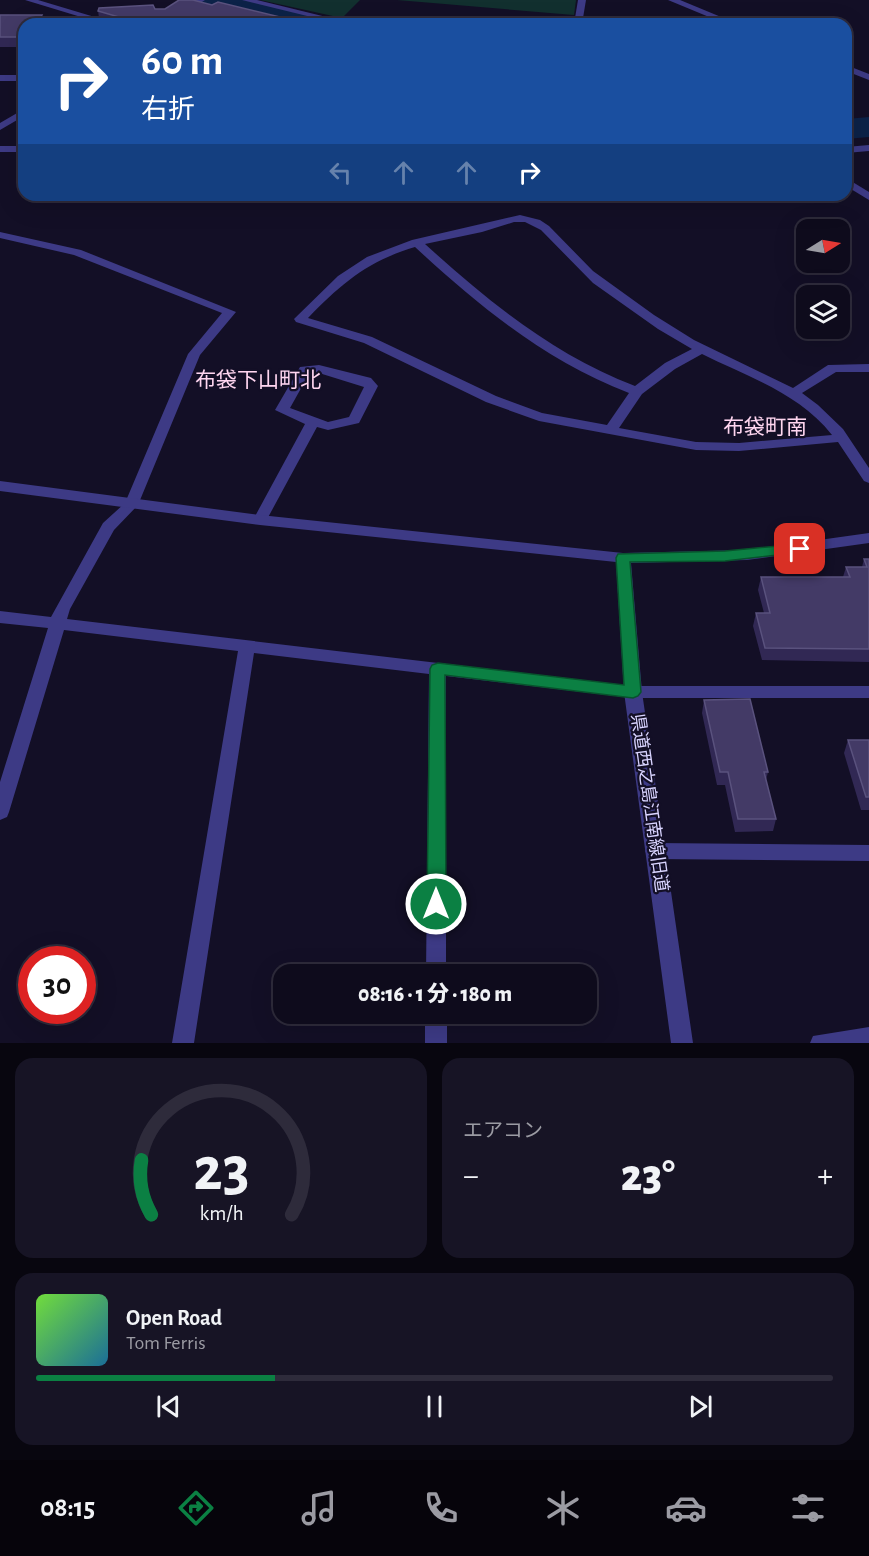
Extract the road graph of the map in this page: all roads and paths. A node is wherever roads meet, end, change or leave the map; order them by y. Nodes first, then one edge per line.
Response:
1 (29, 0) edge
2 (181, 0) edge
3 (246, 0) edge
4 (582, 0) edge
5 (672, 0) edge
6 (198, 2) edge
7 (93, 18) edge
8 (171, 18) edge
9 (325, 18) edge
10 (579, 18) edge
11 (718, 18) edge
12 (852, 70) edge
13 (866, 76) edge
14 (0, 78) edge
15 (18, 78) edge
16 (18, 116) edge
17 (0, 127) edge
18 (869, 148) edge
19 (0, 149) edge
20 (18, 149) edge
21 (852, 149) edge
22 (852, 185) edge
23 (869, 197) edge
24 (0, 235) edge
25 (416, 243) junction
26 (701, 349) junction
27 (869, 368) edge
28 (637, 391) junction
29 (792, 393) junction
30 (313, 422) junction
31 (609, 431) junction
32 (841, 438) junction
33 (869, 478) edge
34 (0, 486) edge
35 (131, 505) junction
36 (260, 520) junction
37 (869, 538) edge
38 (623, 558) junction
39 (0, 617) edge
40 (57, 624) junction
41 (247, 646) junction
42 (438, 669) junction
43 (633, 692) junction
44 (869, 692) edge
45 (0, 812) edge
46 (655, 851) junction
47 (869, 853) edge
48 (436, 964) edge
49 (436, 1024) edge
50 (869, 1037) edge
51 (183, 1043) edge
52 (436, 1043) edge
53 (682, 1043) edge
54 (821, 1043) edge

1 - 7 street
2 - 6 street
3 - 9 street
4 - 10 street
5 - 11 street
6 - 8 street
12 - 13 street
14 - 15 street
16 - 17 street
18 - 21 street
19 - 20 street
22 - 23 street
24 - 35 street
25 - 26 street
25 - 28 street
25 - 31 street
26 - 28 street
26 - 29 street
27 - 29 street
28 - 31 street
29 - 32 street
30 - 30 street
30 - 36 street
31 - 32 street
32 - 33 street
34 - 35 street
35 - 36 street
35 - 40 street
36 - 38 street
37 - 38 street
38 - 43 street, 県道西之島江南線旧道
39 - 40 street
40 - 41 street
40 - 45 street
41 - 42 street
41 - 51 street
42 - 43 street
42 - 48 street
43 - 44 street
43 - 46 street, 県道西之島江南線旧道
46 - 47 street
46 - 53 street, 県道西之島江南線旧道
49 - 52 street
50 - 54 street

